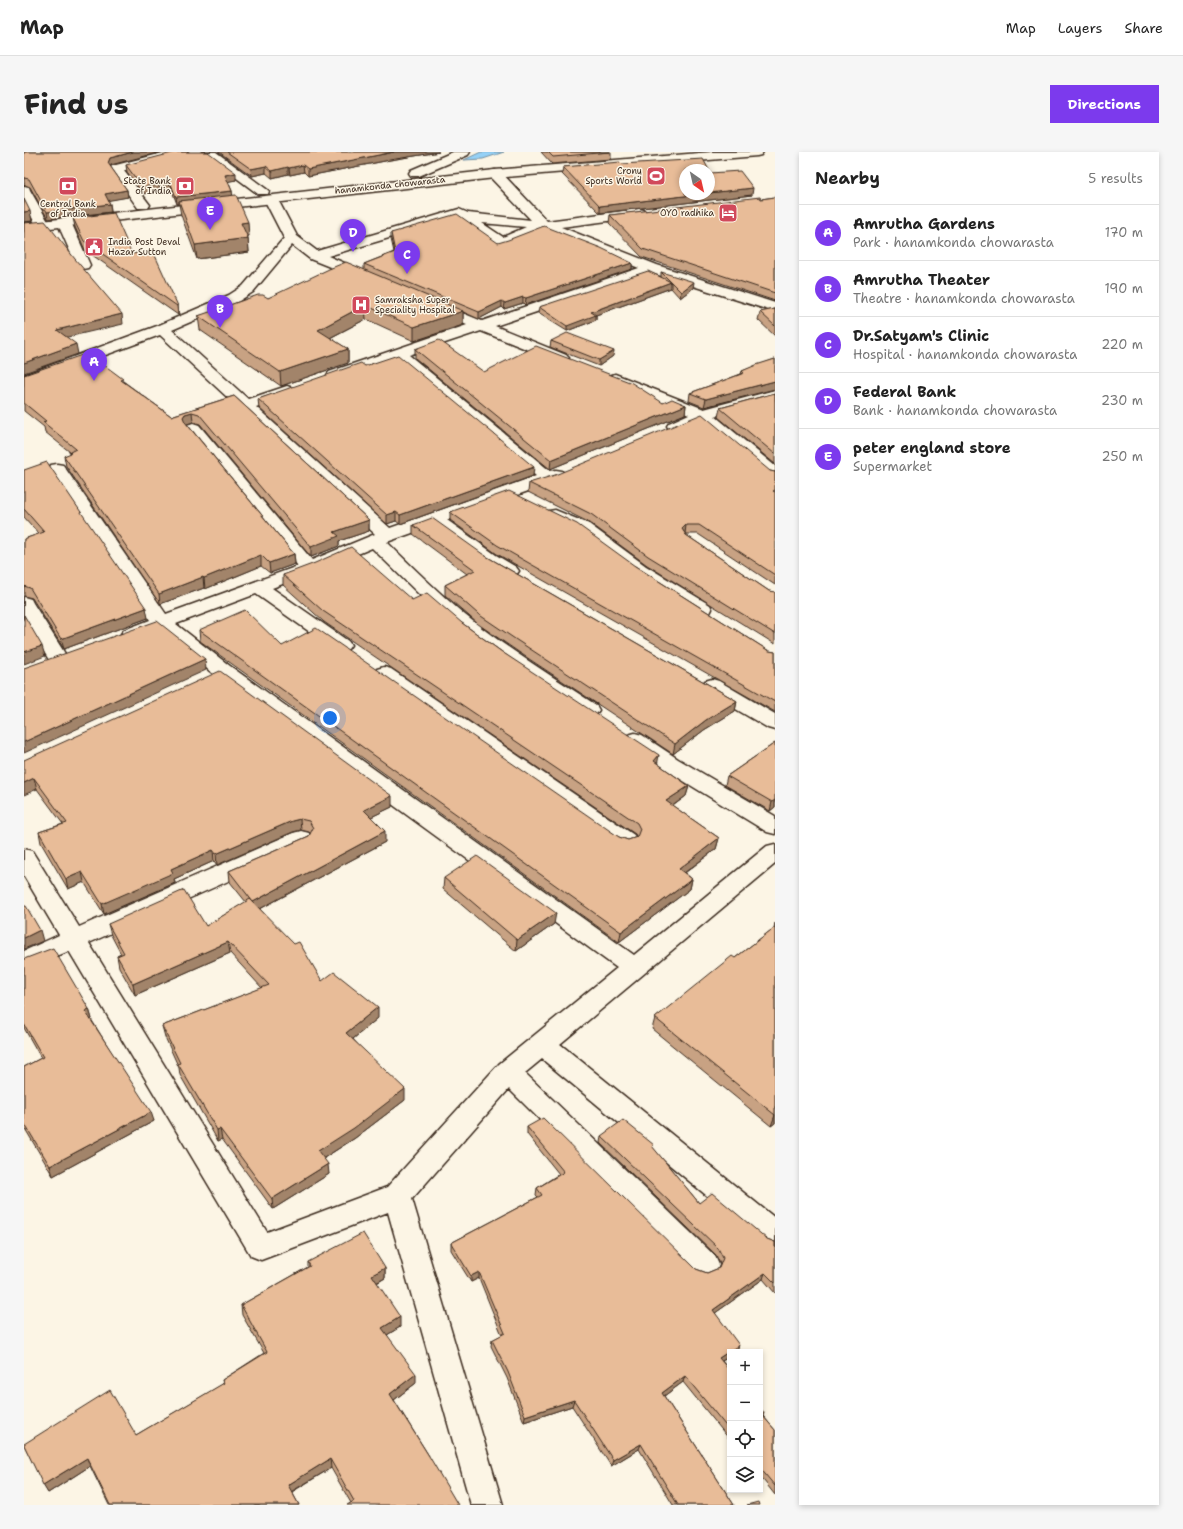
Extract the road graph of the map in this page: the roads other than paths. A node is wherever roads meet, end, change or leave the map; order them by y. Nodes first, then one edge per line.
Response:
1 (182, 152) edge
2 (212, 152) edge
3 (464, 152) edge
4 (647, 152) edge
5 (757, 152) edge
6 (415, 173) junction
7 (495, 174) junction
8 (24, 190) edge
9 (267, 195) junction
10 (143, 205) junction
11 (654, 212) edge
12 (466, 217) junction
13 (24, 218) edge
14 (42, 221) junction
15 (64, 222) junction
16 (544, 225) junction
17 (24, 227) edge
18 (290, 238) junction
19 (315, 256) junction
20 (83, 265) dead end
21 (652, 268) junction
22 (380, 283) edge
23 (423, 302) edge
24 (775, 308) edge
25 (481, 326) junction
26 (162, 329) junction
27 (398, 354) junction
28 (577, 364) edge
29 (599, 373) edge
30 (325, 378) edge
31 (24, 380) edge
32 (303, 386) edge
33 (775, 395) edge
34 (245, 405) junction
35 (703, 414) junction
36 (193, 428) dead end
37 (659, 433) edge
38 (57, 469) dead end
39 (570, 469) edge
40 (775, 475) edge
41 (548, 478) junction
42 (510, 492) junction
43 (434, 519) junction
44 (382, 538) junction
45 (309, 568) junction
46 (523, 578) edge
47 (258, 587) junction
48 (27, 613) edge
49 (714, 617) edge
50 (162, 623) junction
51 (118, 638) edge
52 (59, 660) edge
53 (222, 671) junction
54 (700, 680) edge
55 (201, 681) edge
56 (775, 722) edge
57 (775, 826) edge
58 (301, 839) edge
59 (626, 841) edge
60 (775, 852) edge
61 (24, 857) edge
62 (74, 939) junction
63 (24, 961) edge
64 (634, 968) junction
65 (542, 1044) junction
66 (508, 1072) junction
67 (397, 1196) junction
68 (775, 1235) edge
69 (705, 1265) dead end
70 (487, 1505) edge

1 - 10 main road
2 - 9 main road
3 - 6 main road
4 - 6 main road
5 - 7 main road, hanamkonda chowarasta
6 - 9 main road
7 - 9 main road, hanamkonda chowarasta
7 - 16 main road
8 - 14 main road
9 - 10 main road
9 - 15 main road, hanamkonda chowarasta
9 - 18 main road
10 - 14 main road
11 - 16 main road
12 - 16 main road
12 - 16 main road
12 - 19 main road
13 - 14 main road
14 - 15 main road, hanamkonda chowarasta
14 - 17 main road, hanamkonda chowarasta
15 - 20 main road
16 - 21 main road
18 - 19 main road
18 - 26 main road
19 - 22 main road
21 - 24 main road
21 - 25 main road
23 - 25 main road
25 - 27 main road
25 - 28 main road
26 - 31 main road
26 - 34 main road
27 - 30 main road
27 - 41 main road
29 - 35 main road
32 - 34 main road
33 - 35 main road
34 - 44 main road
35 - 37 main road
35 - 40 main road
36 - 45 main road
38 - 50 main road
39 - 41 main road
41 - 42 main road
42 - 43 main road
42 - 49 main road
43 - 44 main road
43 - 46 main road
44 - 45 main road
44 - 57 main road
45 - 47 main road
47 - 50 main road
47 - 59 main road
48 - 52 main road
50 - 51 main road
50 - 53 main road
53 - 55 main road
53 - 64 main road
54 - 56 main road
58 - 62 main road
60 - 64 main road
61 - 62 main road
62 - 63 main road
62 - 67 main road
64 - 65 main road
65 - 66 main road
65 - 68 main road
66 - 67 main road
66 - 69 main road
67 - 70 main road

